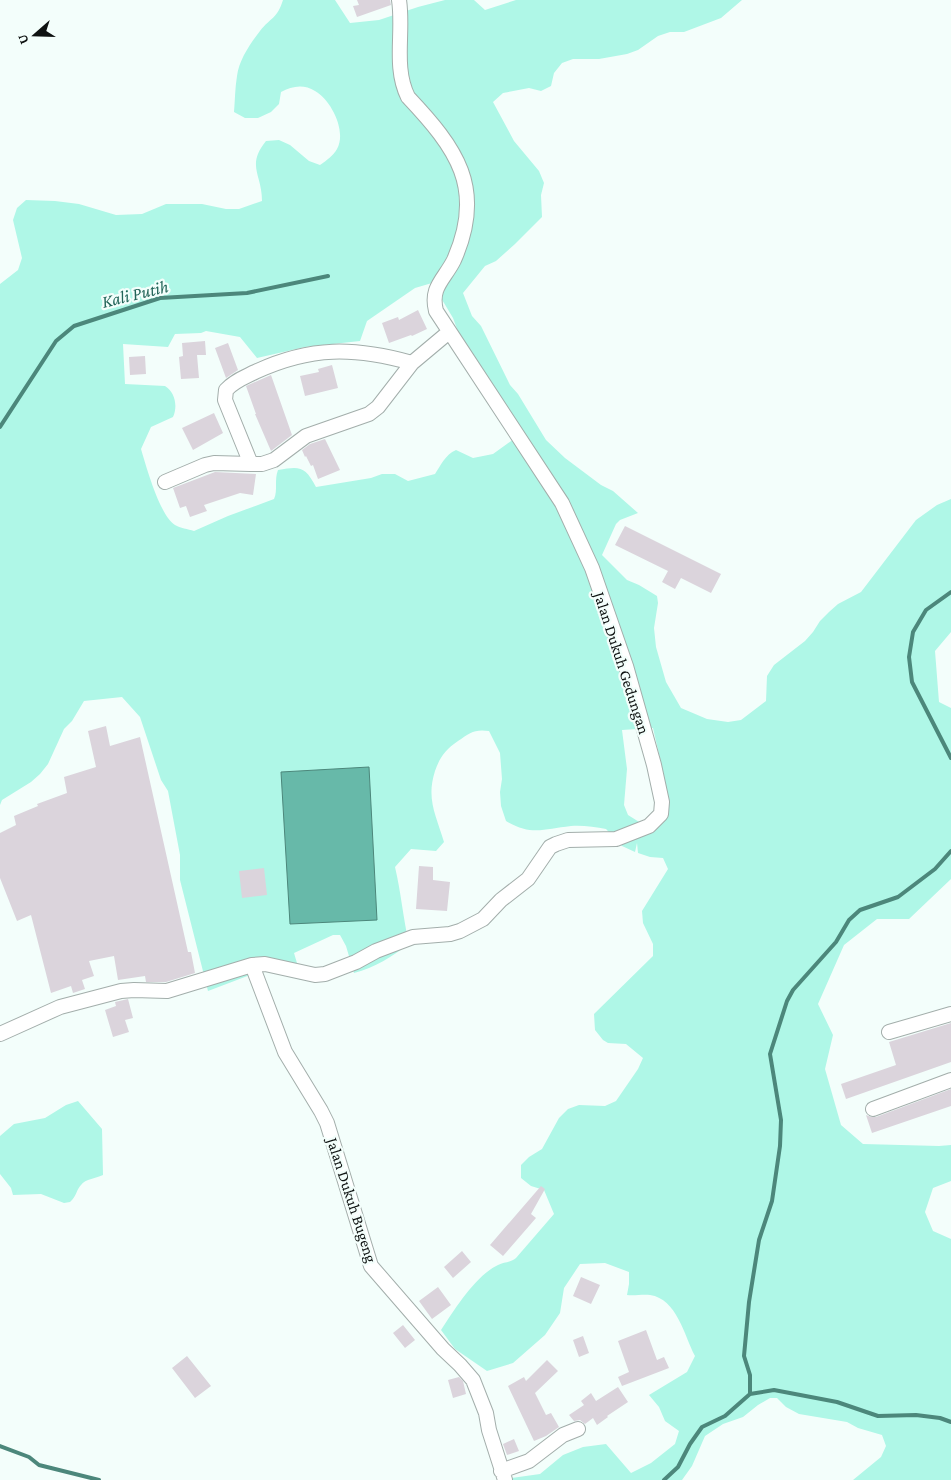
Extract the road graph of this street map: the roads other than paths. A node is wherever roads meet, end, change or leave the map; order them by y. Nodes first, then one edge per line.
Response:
1 (399, 0) edge
2 (449, 332) junction
3 (412, 363) junction
4 (251, 464) junction
5 (165, 482) dead end
6 (252, 965) junction
7 (951, 1014) edge
8 (889, 1032) dead end
9 (0, 1034) edge
10 (951, 1080) edge
11 (873, 1109) dead end
12 (578, 1429) dead end
13 (503, 1475) edge

1 - 2 street, Jalan Dukuh Gedungan
2 - 3 street
2 - 6 street, Jalan Dukuh Gedungan
3 - 4 street
3 - 4 street
4 - 5 street
6 - 9 street
6 - 13 street, Jalan Dukuh Bugeng
7 - 8 street
10 - 11 street
12 - 13 street, Jalan Dukuh Bugeng

